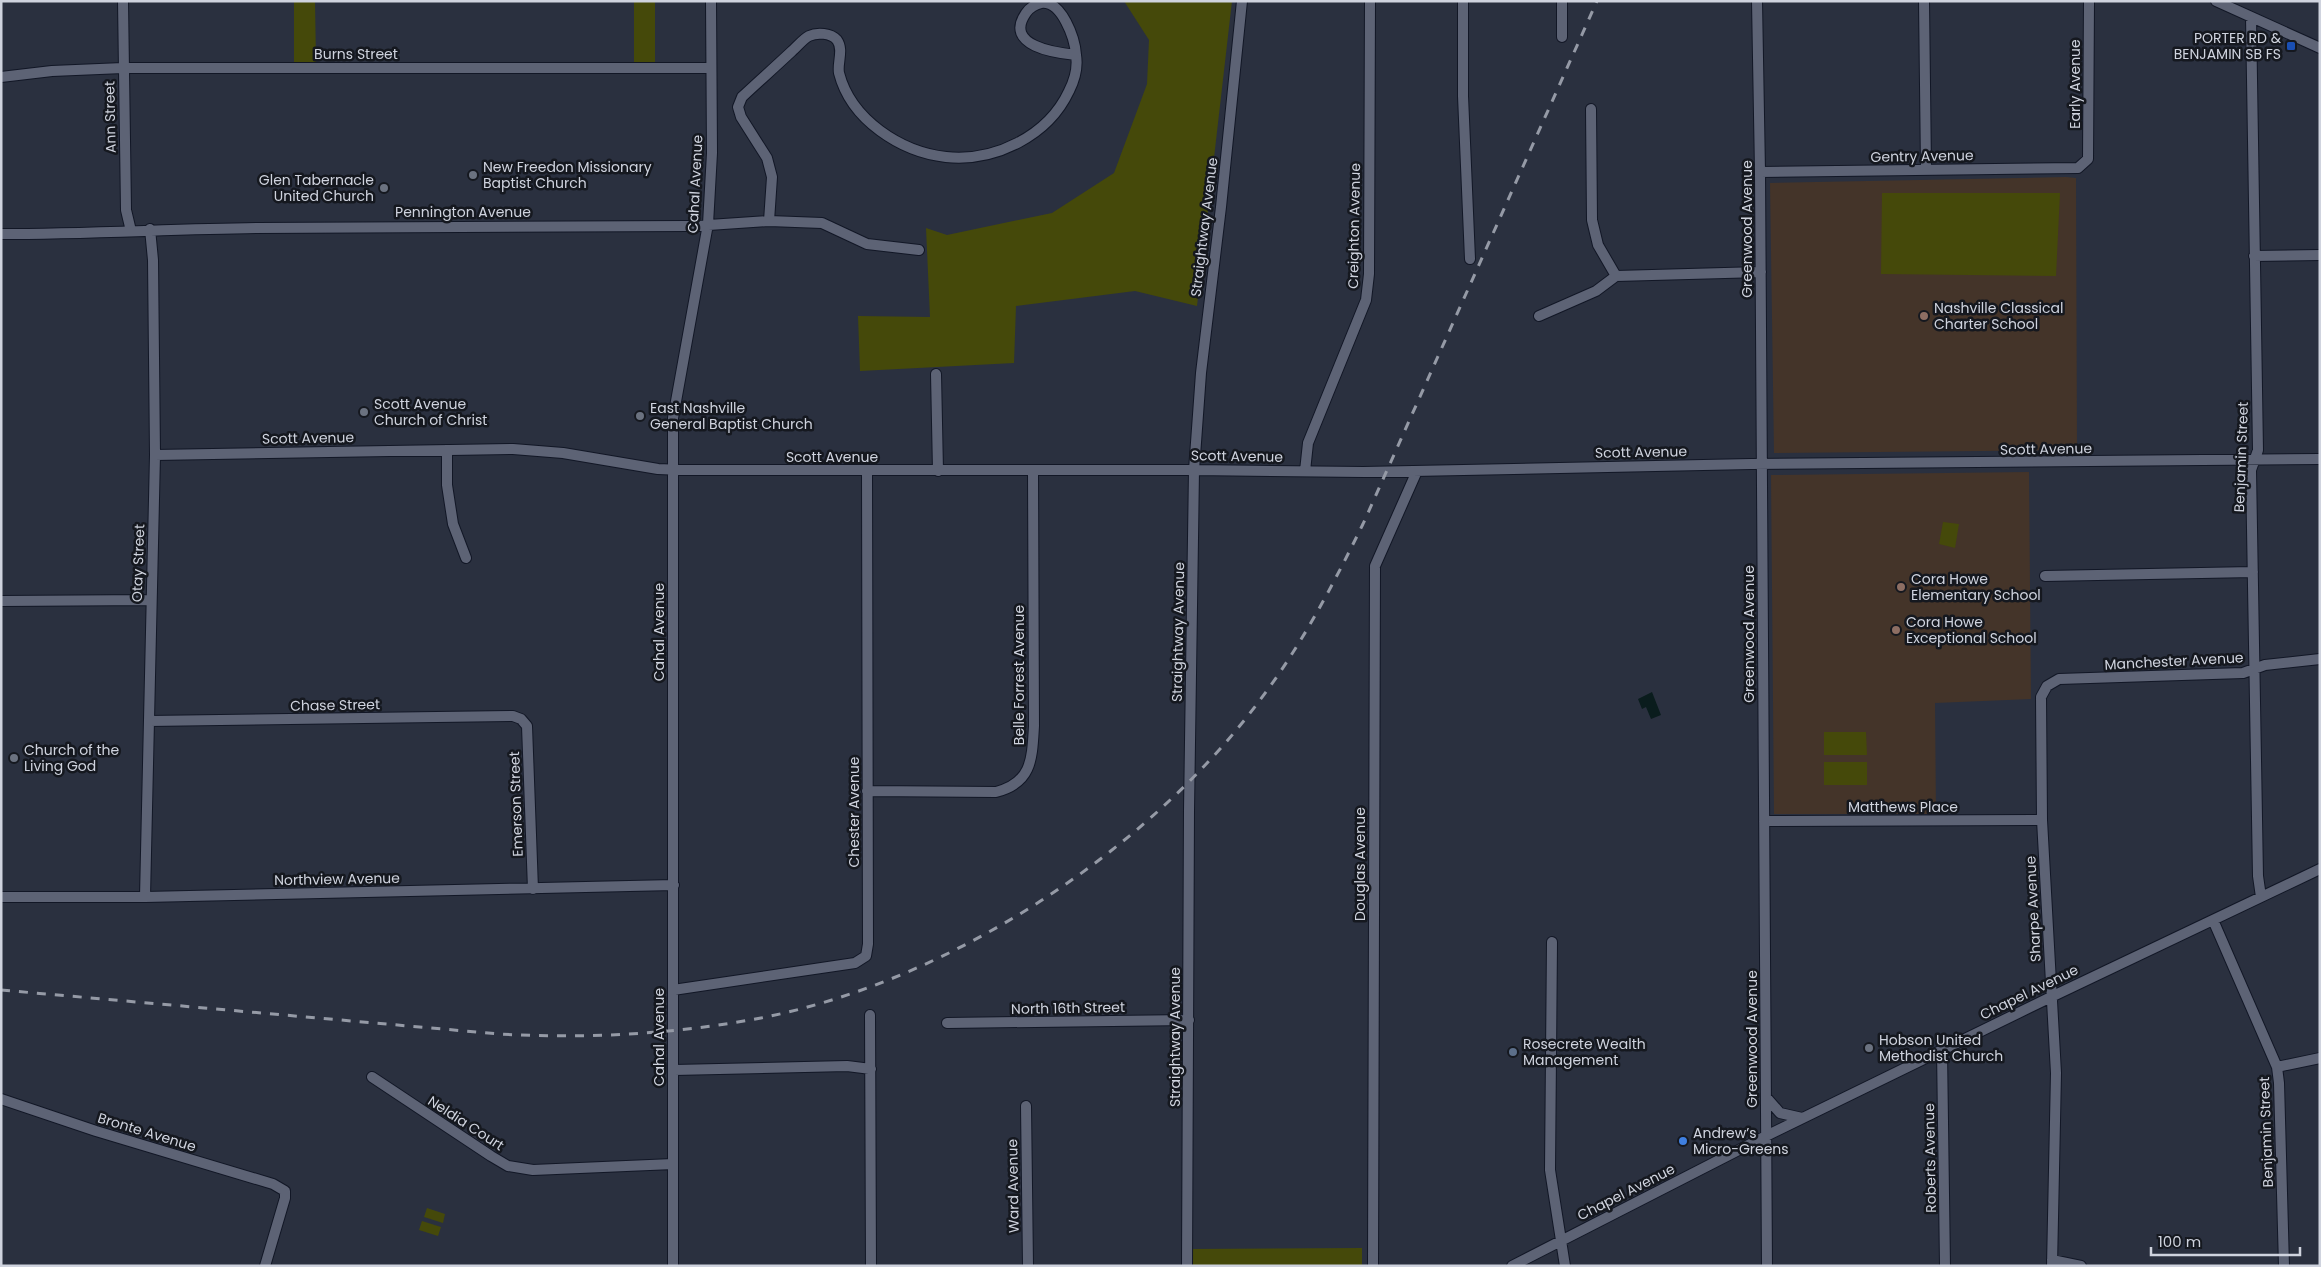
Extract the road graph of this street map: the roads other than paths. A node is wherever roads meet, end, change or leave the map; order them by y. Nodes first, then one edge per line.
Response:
1 (123, 1) edge
2 (711, 1) edge
3 (1242, 1) edge
4 (1370, 1) edge
5 (1463, 1) edge
6 (1562, 1) edge
7 (1757, 1) edge
8 (1924, 1) edge
9 (2089, 1) edge
10 (2216, 1) edge
11 (2251, 17) junction
12 (1562, 37) dead end
13 (2320, 48) edge
14 (1076, 55) junction
15 (123, 68) junction
16 (711, 68) junction
17 (1, 77) edge
18 (1590, 109) dead end
19 (2084, 165) joint
20 (1926, 169) junction
21 (1760, 172) junction
22 (769, 221) junction
23 (708, 224) junction
24 (150, 229) junction
25 (131, 231) junction
26 (1, 234) edge
27 (919, 250) dead end
28 (2320, 255) edge
29 (2254, 256) junction
30 (1470, 259) dead end
31 (1761, 272) junction
32 (1616, 276) junction
33 (1539, 316) dead end
34 (936, 374) dead end
35 (447, 450) junction
36 (155, 455) junction
37 (2320, 459) edge
38 (2254, 460) junction
39 (1762, 464) junction
40 (672, 470) junction
41 (1194, 470) junction
42 (867, 471) junction
43 (938, 471) junction
44 (1033, 471) junction
45 (1305, 471) junction
46 (1417, 471) junction
47 (466, 558) dead end
48 (2253, 572) junction
49 (2045, 576) dead end
50 (151, 600) junction
51 (1, 601) edge
52 (2320, 660) edge
53 (2254, 670) junction
54 (2058, 679) joint
55 (521, 719) joint
56 (148, 722) junction
57 (867, 791) junction
58 (2042, 820) junction
59 (1764, 821) junction
60 (2320, 869) edge
61 (674, 885) junction
62 (533, 889) junction
63 (1, 897) edge
64 (145, 897) junction
65 (2261, 897) junction
66 (2213, 920) junction
67 (1552, 942) dead end
68 (673, 990) junction
69 (2051, 997) junction
70 (870, 1015) dead end
71 (1188, 1020) junction
72 (948, 1023) dead end
73 (1942, 1050) junction
74 (2320, 1058) edge
75 (2277, 1067) junction
76 (871, 1069) junction
77 (674, 1070) junction
78 (372, 1078) dead end
79 (1766, 1097) junction
80 (1, 1099) edge
81 (1026, 1106) dead end
82 (1803, 1118) junction
83 (1766, 1136) junction
84 (673, 1164) junction
85 (1562, 1240) junction
86 (2052, 1263) edge
87 (266, 1266) edge
88 (673, 1266) edge
89 (872, 1266) edge
90 (1028, 1266) edge
91 (1187, 1266) edge
92 (1373, 1266) edge
93 (1512, 1266) edge
94 (1565, 1266) edge
95 (1767, 1266) edge
96 (1945, 1266) edge
97 (2081, 1266) edge
98 (2284, 1266) edge

1 - 15 street, Ann Street
2 - 16 street, Cahal Avenue
3 - 41 street, Straightway Avenue
4 - 45 street, Creighton Avenue
5 - 30 street
6 - 12 street
7 - 21 street, Greenwood Avenue
8 - 20 street
9 - 19 street, Early Avenue
10 - 11 street
11 - 13 street
11 - 29 street, Benjamin Street
14 - 14 street
14 - 22 street
15 - 16 street, Burns Street
15 - 17 street, Burns Street
15 - 25 street, Ann Street
16 - 23 street, Cahal Avenue
18 - 32 street
19 - 20 street, Gentry Avenue
20 - 21 street, Gentry Avenue
21 - 31 street, Greenwood Avenue
22 - 23 street, Pennington Avenue
22 - 27 street, Pennington Avenue
23 - 24 street, Pennington Avenue
23 - 40 street, Cahal Avenue
24 - 25 street, Pennington Avenue
24 - 36 street, Otay Street
25 - 26 street, Pennington Avenue
28 - 29 street
29 - 38 street, Benjamin Street
31 - 32 street
31 - 39 street, Greenwood Avenue
32 - 33 street
34 - 43 street
35 - 36 street, Scott Avenue
35 - 40 street, Scott Avenue
35 - 47 street
36 - 50 street, Otay Street
37 - 38 street, Scott Avenue
38 - 39 street, Scott Avenue
38 - 48 street, Benjamin Street
39 - 46 street, Scott Avenue
39 - 59 street, Greenwood Avenue
40 - 42 street, Scott Avenue
40 - 61 street, Cahal Avenue
41 - 44 street, Scott Avenue
41 - 45 street, Scott Avenue
41 - 71 street, Straightway Avenue
42 - 43 street, Scott Avenue
42 - 57 street, Chester Avenue
43 - 44 street, Scott Avenue
44 - 57 street, Belle Forrest Avenue
45 - 46 street, Scott Avenue
46 - 92 street, Douglas Avenue
48 - 49 street
48 - 53 street, Benjamin Street
50 - 51 street
50 - 56 street, Otay Street
52 - 53 street, Manchester Avenue
53 - 54 street, Manchester Avenue
53 - 65 street, Benjamin Street
54 - 58 street, Sharpe Avenue
55 - 56 street, Chase Street
55 - 62 street, Emerson Street
56 - 64 street, Otay Street
57 - 68 street, Chester Avenue
58 - 59 street, Matthews Place
58 - 69 street, Sharpe Avenue
59 - 79 street, Greenwood Avenue
60 - 65 street, Chapel Avenue
61 - 62 street, Northview Avenue
61 - 68 street, Cahal Avenue
62 - 64 street, Northview Avenue
63 - 64 street, Northview Avenue
65 - 66 street, Chapel Avenue
66 - 69 street, Chapel Avenue
66 - 75 street, Benjamin Street
67 - 85 street
68 - 77 street, Cahal Avenue
69 - 73 street, Chapel Avenue
69 - 86 street, Sharpe Avenue
70 - 76 street
71 - 72 street, North 16th Street
71 - 91 street, Straightway Avenue
73 - 82 street, Chapel Avenue
73 - 96 street, Roberts Avenue
74 - 75 street
75 - 98 street, Benjamin Street
76 - 77 street
76 - 89 street
77 - 84 street, Cahal Avenue
78 - 84 street, Neldia Court
79 - 82 street
79 - 83 street, Greenwood Avenue
80 - 87 street, Bronte Avenue
81 - 90 street, Ward Avenue
82 - 83 street, Chapel Avenue
83 - 85 street, Chapel Avenue
83 - 95 street, Greenwood Avenue
84 - 88 street, Cahal Avenue
85 - 93 street, Chapel Avenue
85 - 94 street
86 - 97 street

